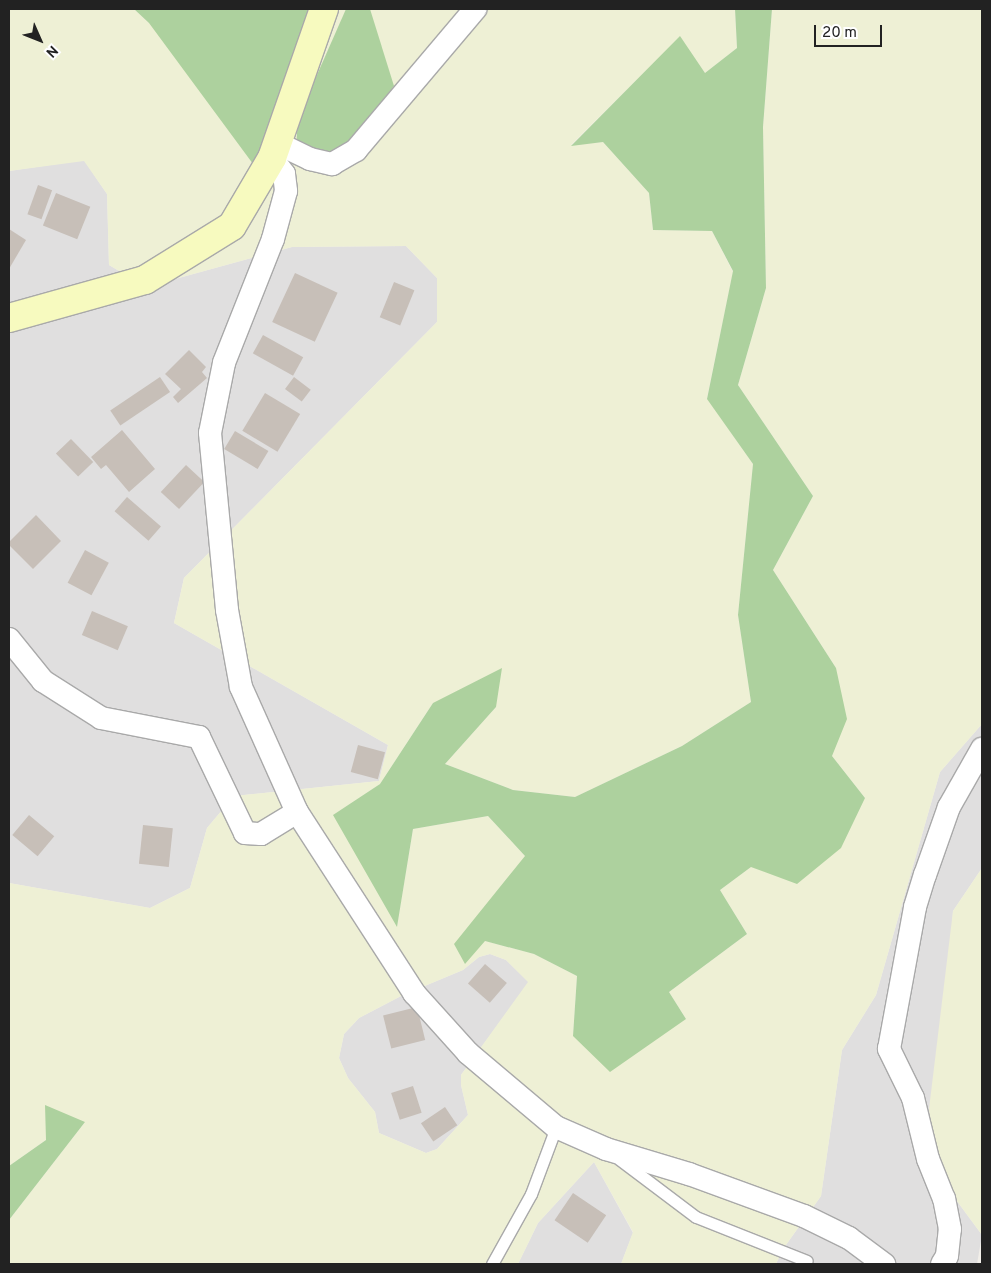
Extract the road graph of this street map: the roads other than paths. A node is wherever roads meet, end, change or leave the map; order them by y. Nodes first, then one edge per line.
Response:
1 (324, 9) edge
2 (475, 9) edge
3 (274, 150) junction
4 (9, 318) edge
5 (9, 639) edge
6 (982, 749) edge
7 (297, 812) junction
8 (556, 1127) junction
9 (606, 1150) junction
10 (807, 1261) dead end
11 (492, 1264) edge
12 (884, 1264) edge
13 (942, 1264) edge

1 - 3 street
2 - 3 street
3 - 4 street
3 - 7 street
5 - 7 street
6 - 13 street
7 - 8 street
8 - 9 street
8 - 11 lane
9 - 10 lane
9 - 12 street

